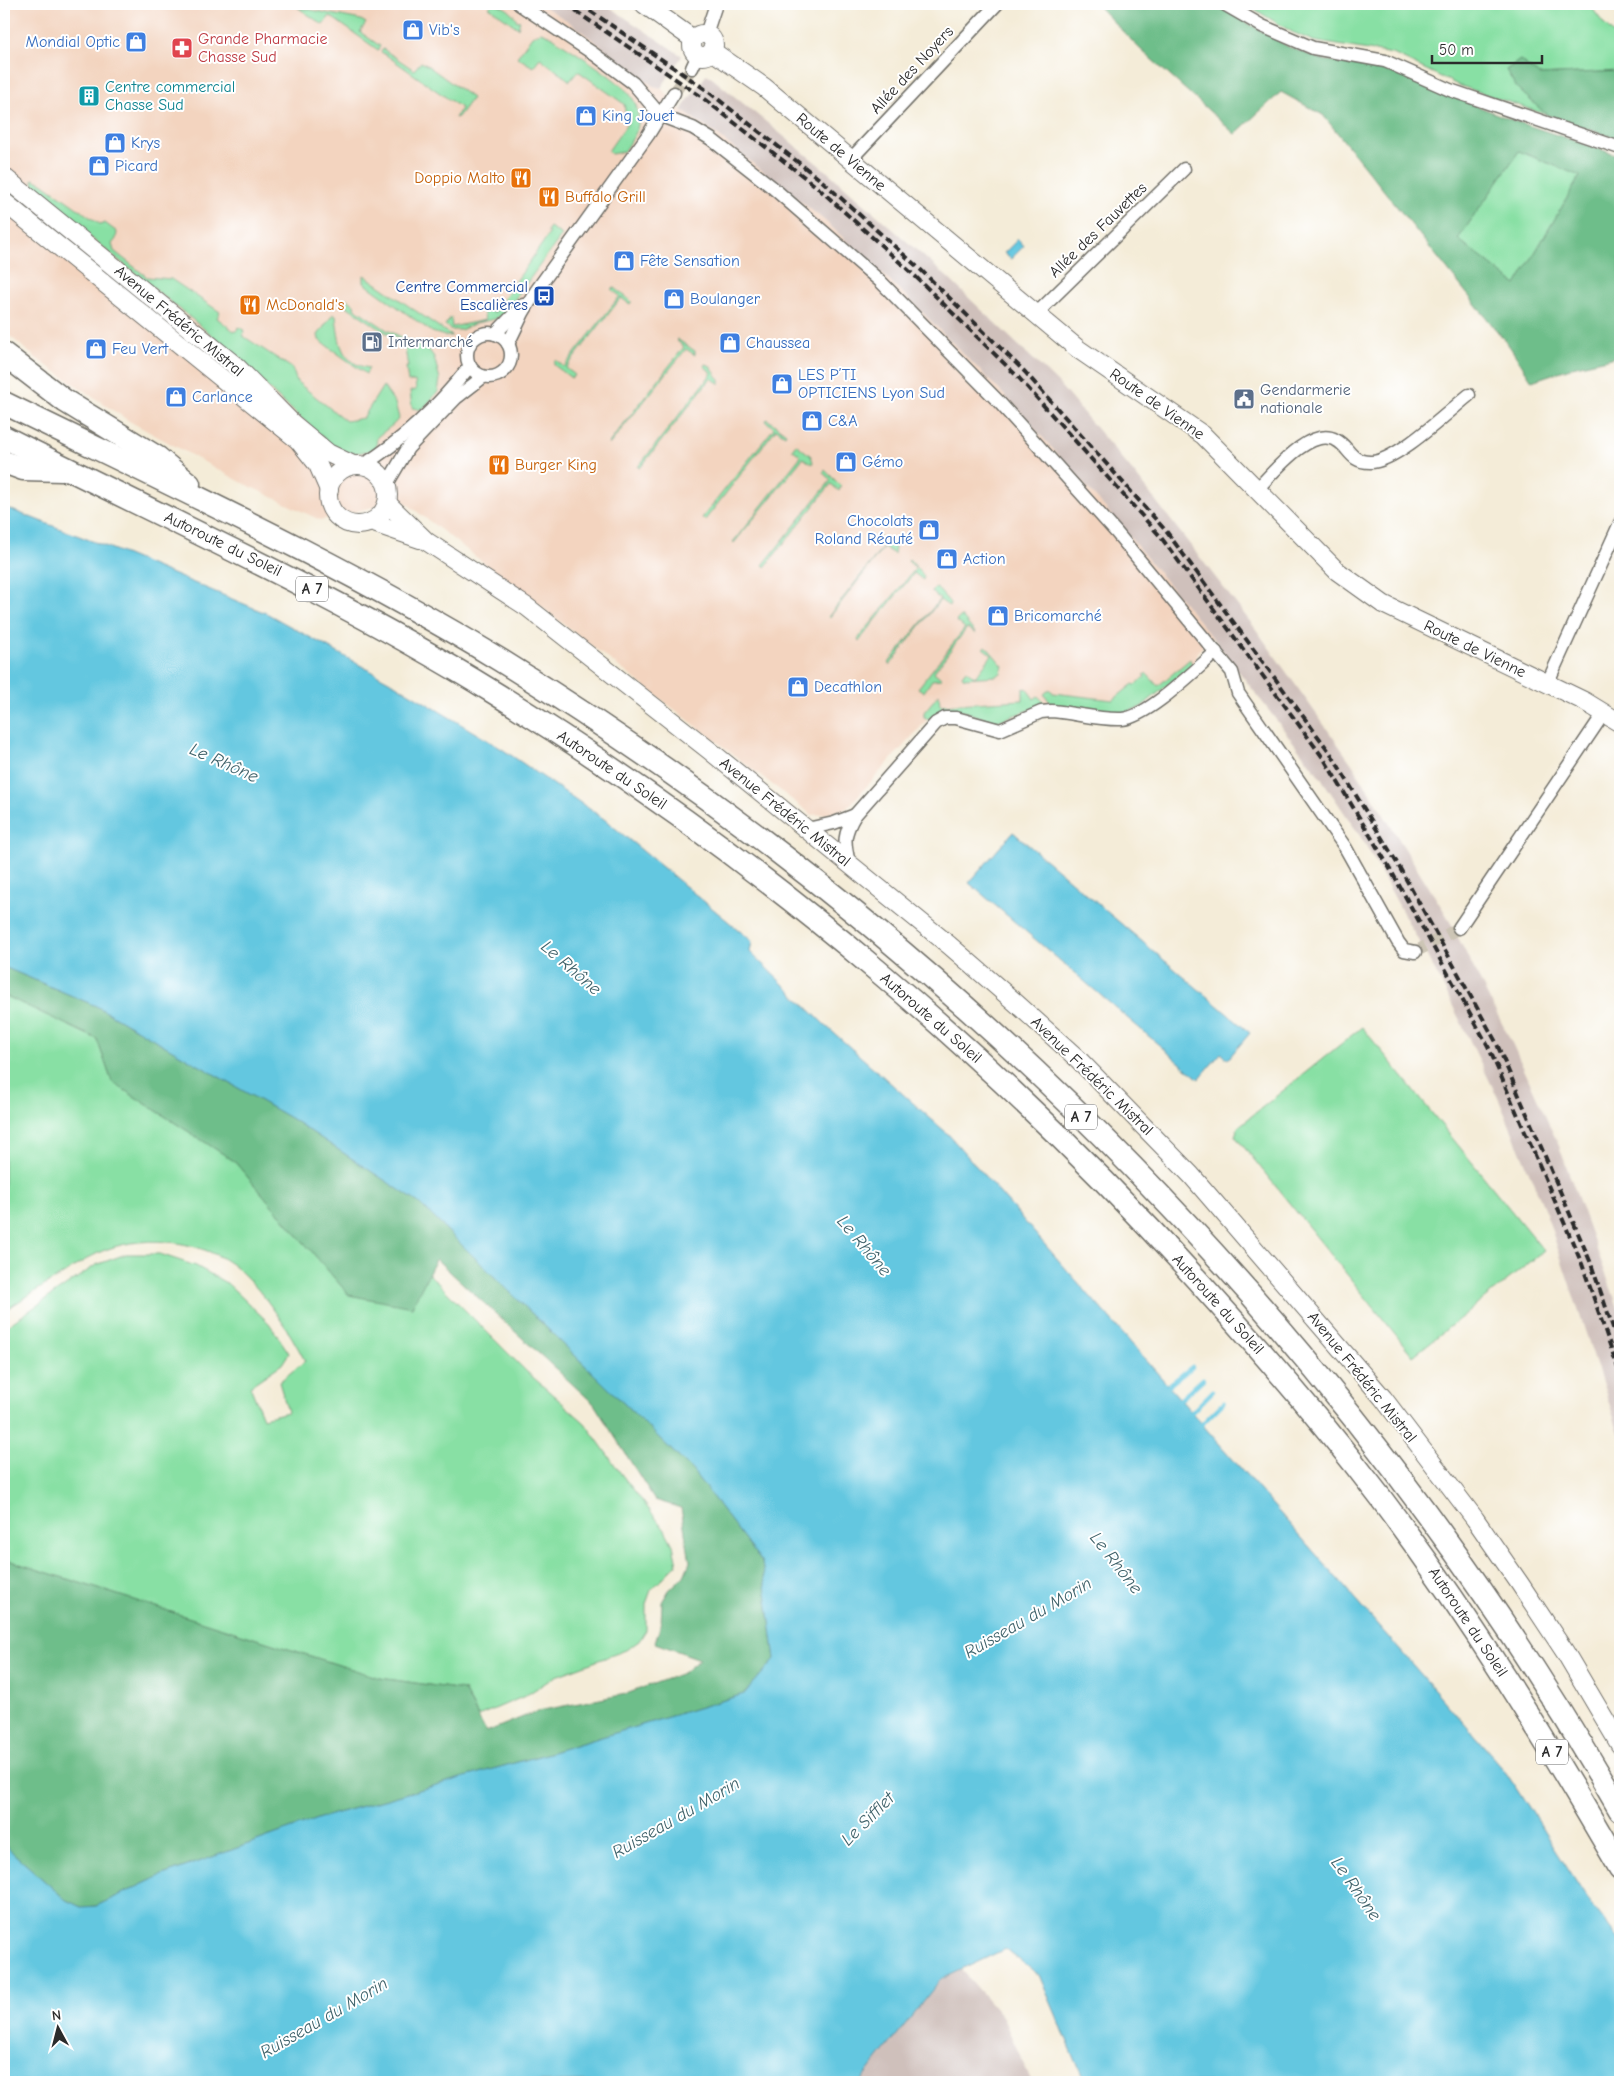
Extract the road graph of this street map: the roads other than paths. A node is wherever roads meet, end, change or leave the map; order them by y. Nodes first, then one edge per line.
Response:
1 (519, 4) edge
2 (644, 4) edge
3 (716, 4) edge
4 (997, 4) edge
5 (1224, 4) edge
6 (700, 50) junction
7 (674, 93) tunnel mouth
8 (661, 116) junction
9 (1620, 148) edge
10 (850, 160) junction
11 (1184, 169) dead end
12 (4, 177) edge
13 (4, 202) edge
14 (536, 291) junction
15 (1035, 315) junction
16 (495, 334) junction
17 (508, 344) junction
18 (4, 354) edge
19 (470, 366) junction
20 (483, 377) junction
21 (1469, 395) dead end
22 (4, 403) edge
23 (408, 430) junction
24 (422, 433) junction
25 (4, 437) edge
26 (4, 462) edge
27 (358, 465) junction
28 (71, 470) junction
29 (387, 484) junction
30 (1257, 488) junction
31 (329, 490) junction
32 (388, 504) junction
33 (221, 509) junction
34 (371, 522) junction
35 (1620, 523) edge
36 (426, 540) junction
37 (1216, 652) junction
38 (1547, 684) junction
39 (1604, 713) junction
40 (1620, 723) edge
41 (855, 816) junction
42 (807, 829) junction
43 (849, 863) junction
44 (1459, 928) tunnel mouth
45 (1415, 952) dead end
46 (1620, 1746) edge
47 (1620, 1810) edge
48 (1620, 1868) edge

1 - 8 street
2 - 6 main road, Route de Vienne
3 - 6 street
4 - 10 street, Allée des Noyers
5 - 9 street
6 - 10 main road, Route de Vienne
7 - 8 street
8 - 14 street
8 - 37 street
10 - 15 main road, Route de Vienne
11 - 15 street, Allée des Fauvettes
12 - 27 main road, Avenue Frédéric Mistral
13 - 31 main road, Avenue Frédéric Mistral
14 - 16 street
14 - 17 street
15 - 30 main road, Route de Vienne
16 - 17 street
16 - 19 street
17 - 20 street
18 - 33 highway
19 - 20 street
19 - 23 street
20 - 24 street
21 - 30 street
22 - 33 highway, Autoroute du Soleil / A 7
23 - 24 street
23 - 27 street
24 - 29 street
25 - 28 highway, Autoroute du Soleil / A 7
26 - 28 highway
27 - 29 main road
27 - 31 main road
28 - 48 highway, Autoroute du Soleil / A 7
29 - 32 main road
30 - 38 main road, Route de Vienne
31 - 34 main road
32 - 34 main road
32 - 36 main road, Avenue Frédéric Mistral
33 - 47 highway, Autoroute du Soleil / A 7
34 - 36 main road, Avenue Frédéric Mistral
35 - 38 street
36 - 42 main road, Avenue Frédéric Mistral
37 - 41 street
37 - 45 street
38 - 39 main road, Route de Vienne
39 - 40 main road, Route de Vienne
39 - 44 street
41 - 42 street
41 - 43 street
42 - 43 main road, Avenue Frédéric Mistral
43 - 46 main road, Avenue Frédéric Mistral

